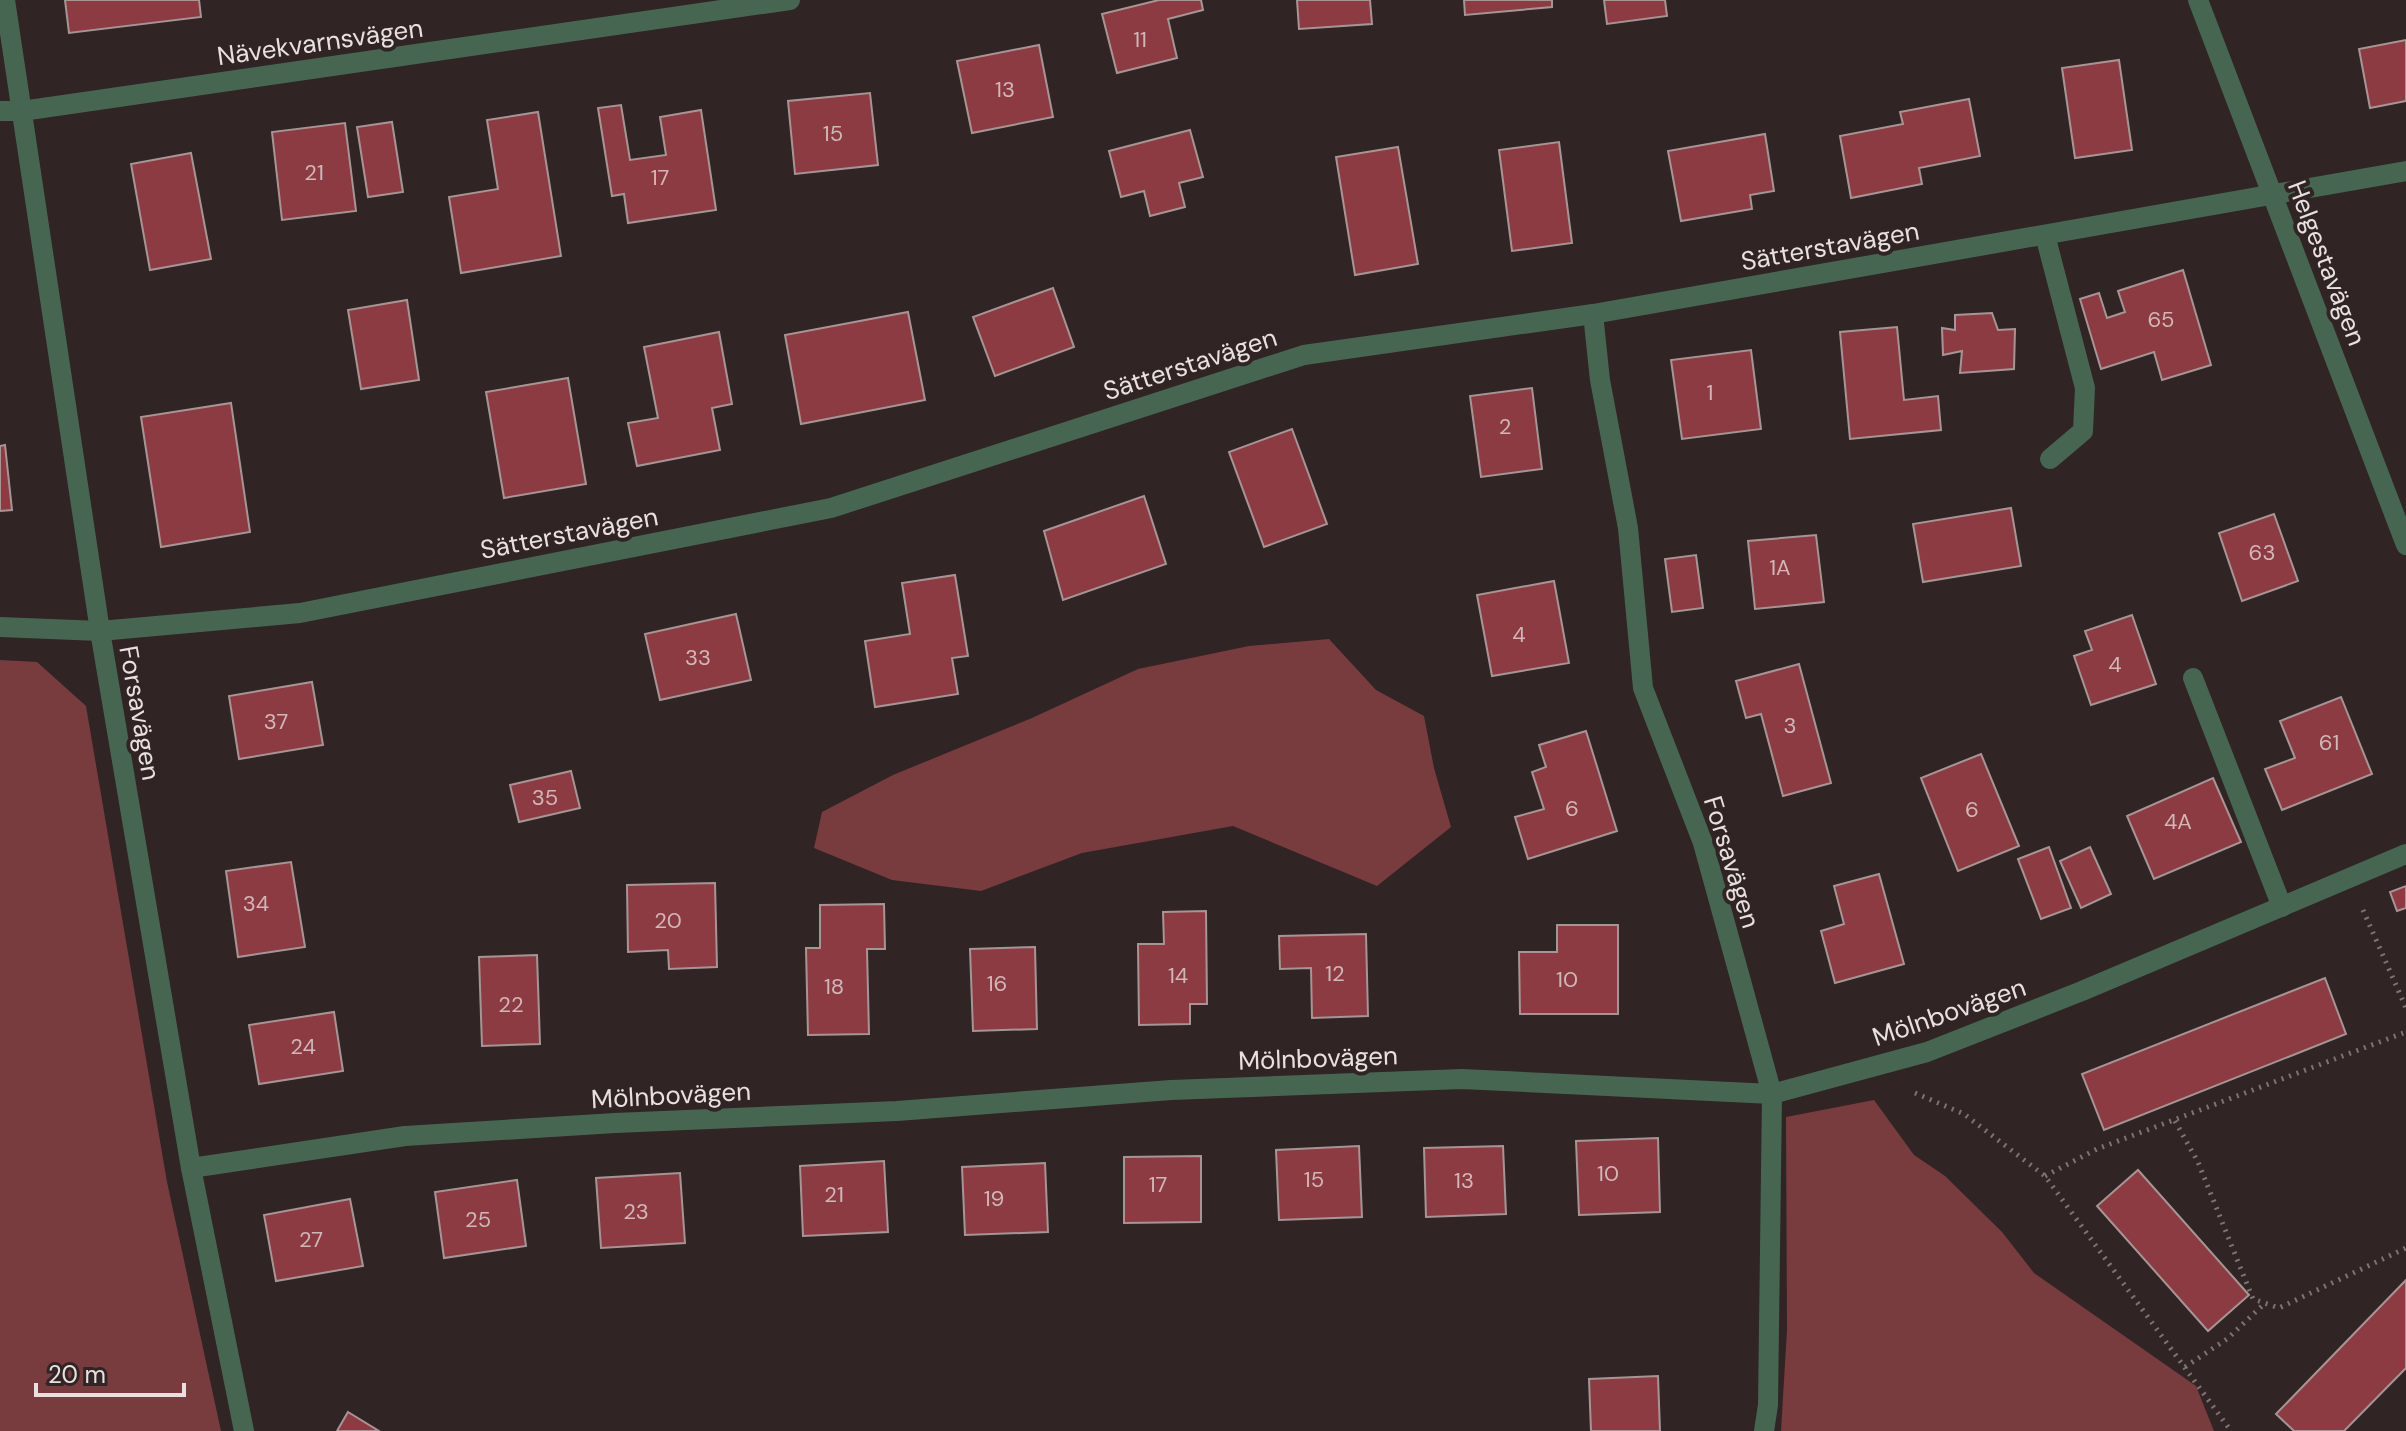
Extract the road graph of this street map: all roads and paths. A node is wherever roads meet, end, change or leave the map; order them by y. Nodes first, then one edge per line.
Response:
1 (5, 0) edge
2 (790, 0) edge
3 (2198, 0) edge
4 (0, 111) edge
5 (22, 111) junction
6 (2406, 171) edge
7 (2274, 195) junction
8 (2045, 235) junction
9 (1593, 314) junction
10 (2050, 459) dead end
11 (2406, 545) edge
12 (0, 627) edge
13 (100, 631) junction
14 (2193, 678) dead end
15 (2406, 854) edge
16 (2350, 878) junction
17 (2282, 907) junction
18 (2406, 1008) edge
19 (2406, 1032) edge
20 (1861, 1069) junction
21 (1772, 1094) junction
22 (2174, 1120) junction
23 (191, 1168) junction
24 (2045, 1176) junction
25 (2406, 1248) edge
26 (2265, 1303) junction
27 (2185, 1367) junction
28 (244, 1431) edge
29 (1764, 1431) edge
30 (2231, 1431) edge

1 - 5 street, Forsavägen
2 - 5 street, Nävekvarnsvägen
3 - 7 street, Helgestavägen
4 - 5 street, Nävekvarnsvägen
5 - 13 street, Forsavägen
6 - 7 street, Sätterstavägen
7 - 8 street, Sätterstavägen
7 - 11 street, Helgestavägen
8 - 9 street, Sätterstavägen
8 - 10 street
9 - 13 street, Sätterstavägen
9 - 21 street, Forsavägen
12 - 13 street, Sätterstavägen
13 - 23 street, Forsavägen
14 - 17 street
15 - 16 street, Mölnbovägen
16 - 17 street, Mölnbovägen
16 - 18 path
17 - 20 street, Mölnbovägen
19 - 22 path
20 - 21 street, Mölnbovägen
20 - 24 path
21 - 23 street, Mölnbovägen
21 - 29 street, Forsavägen
22 - 24 path
22 - 26 path
23 - 28 street, Forsavägen
24 - 27 path
25 - 26 path
26 - 27 path
27 - 30 path

